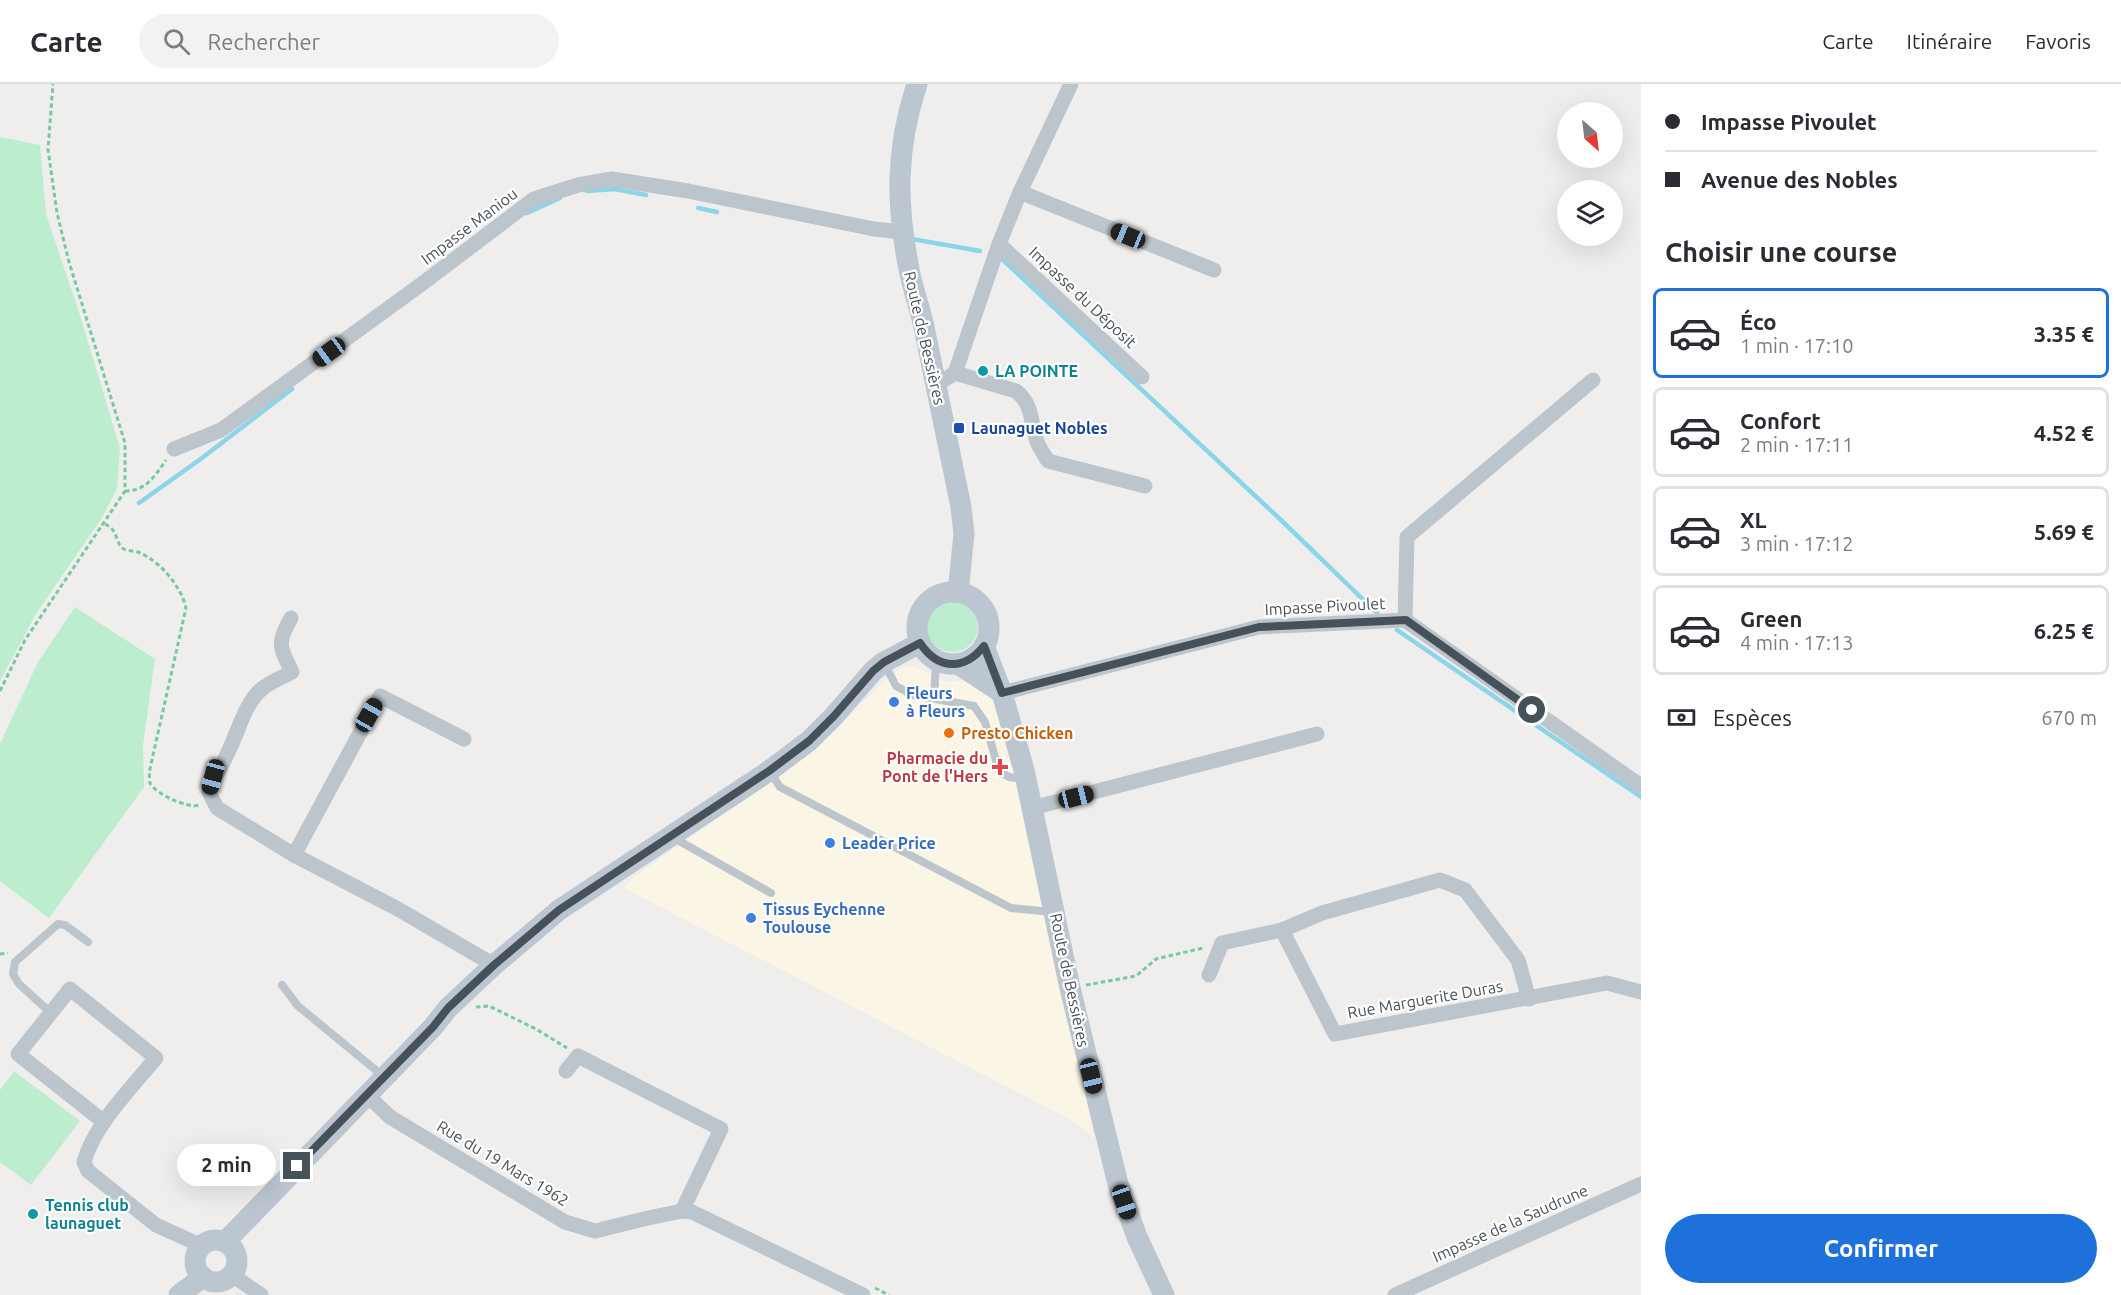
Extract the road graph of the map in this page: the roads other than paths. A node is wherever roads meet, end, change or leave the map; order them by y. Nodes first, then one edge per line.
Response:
1 (916, 84) edge
2 (1071, 84) edge
3 (1020, 192) junction
4 (902, 230) junction
5 (999, 244) junction
6 (1214, 270) dead end
7 (955, 373) junction
8 (1142, 377) dead end
9 (1593, 380) dead end
10 (936, 385) junction
11 (174, 449) road end
12 (1145, 486) dead end
13 (958, 592) junction
14 (291, 618) dead end
15 (1406, 620) junction
16 (920, 643) junction
17 (984, 646) junction
18 (936, 660) junction
19 (884, 662) junction
20 (958, 664) junction
21 (1002, 693) junction
22 (934, 698) junction
23 (1317, 734) dead end
24 (464, 739) dead end
25 (769, 771) junction
26 (1026, 779) junction
27 (1641, 786) edge
28 (1032, 808) junction
29 (670, 836) junction
30 (294, 855) junction
31 (771, 893) dead end
32 (1055, 912) junction
33 (1282, 930) junction
34 (88, 942) dead end
35 (494, 965) junction
36 (1209, 975) dead end
37 (282, 984) dead end
38 (1641, 992) edge
39 (1529, 999) junction
40 (51, 1013) junction
41 (566, 1071) dead end
42 (385, 1077) junction
43 (367, 1095) junction
44 (104, 1122) junction
45 (1641, 1184) edge
46 (682, 1211) junction
47 (225, 1242) junction
48 (202, 1246) junction
49 (232, 1275) junction
50 (203, 1277) junction
51 (853, 1293) edge
52 (178, 1295) edge
53 (261, 1295) edge
54 (1164, 1295) edge
55 (1395, 1295) edge

1 - 4 main road, Route de Bessières
2 - 3 street
3 - 5 street
3 - 6 street
4 - 10 main road, Route de Bessières
4 - 11 street, Impasse Maniou
5 - 7 street
5 - 8 street, Impasse du Déposit
7 - 10 street
7 - 12 street
9 - 15 street
10 - 13 main road, Route de Bessières
13 - 16 main road
13 - 17 main road
14 - 30 street
15 - 21 street, Impasse Pivoulet
15 - 27 street, Impasse Pivoulet
16 - 18 main road
16 - 19 main road
17 - 20 main road
17 - 21 main road, Route de Bessières
18 - 20 main road
18 - 22 lane
19 - 22 lane
19 - 25 main road
20 - 21 main road
21 - 26 main road, Route de Bessières
22 - 26 lane
23 - 28 street
24 - 30 street
25 - 29 main road
25 - 32 lane
26 - 28 main road, Route de Bessières
28 - 32 main road, Route de Bessières
29 - 31 lane
29 - 35 main road
30 - 35 street
32 - 54 main road, Route de Bessières
33 - 36 street, Rue Marguerite Duras
33 - 39 street, Rue Marguerite Duras
33 - 39 street, Rue Marguerite Duras
34 - 40 lane
35 - 42 main road
37 - 42 lane
38 - 39 street, Rue Marguerite Duras
40 - 44 street
40 - 44 street
41 - 46 street
42 - 43 main road
43 - 46 street, Rue du 19 Mars 1962
43 - 47 main road
44 - 48 street
45 - 55 street, Impasse de la Saudrune
46 - 51 street
47 - 48 main road
47 - 49 main road
48 - 50 main road
49 - 50 main road
49 - 53 street
50 - 52 main road

